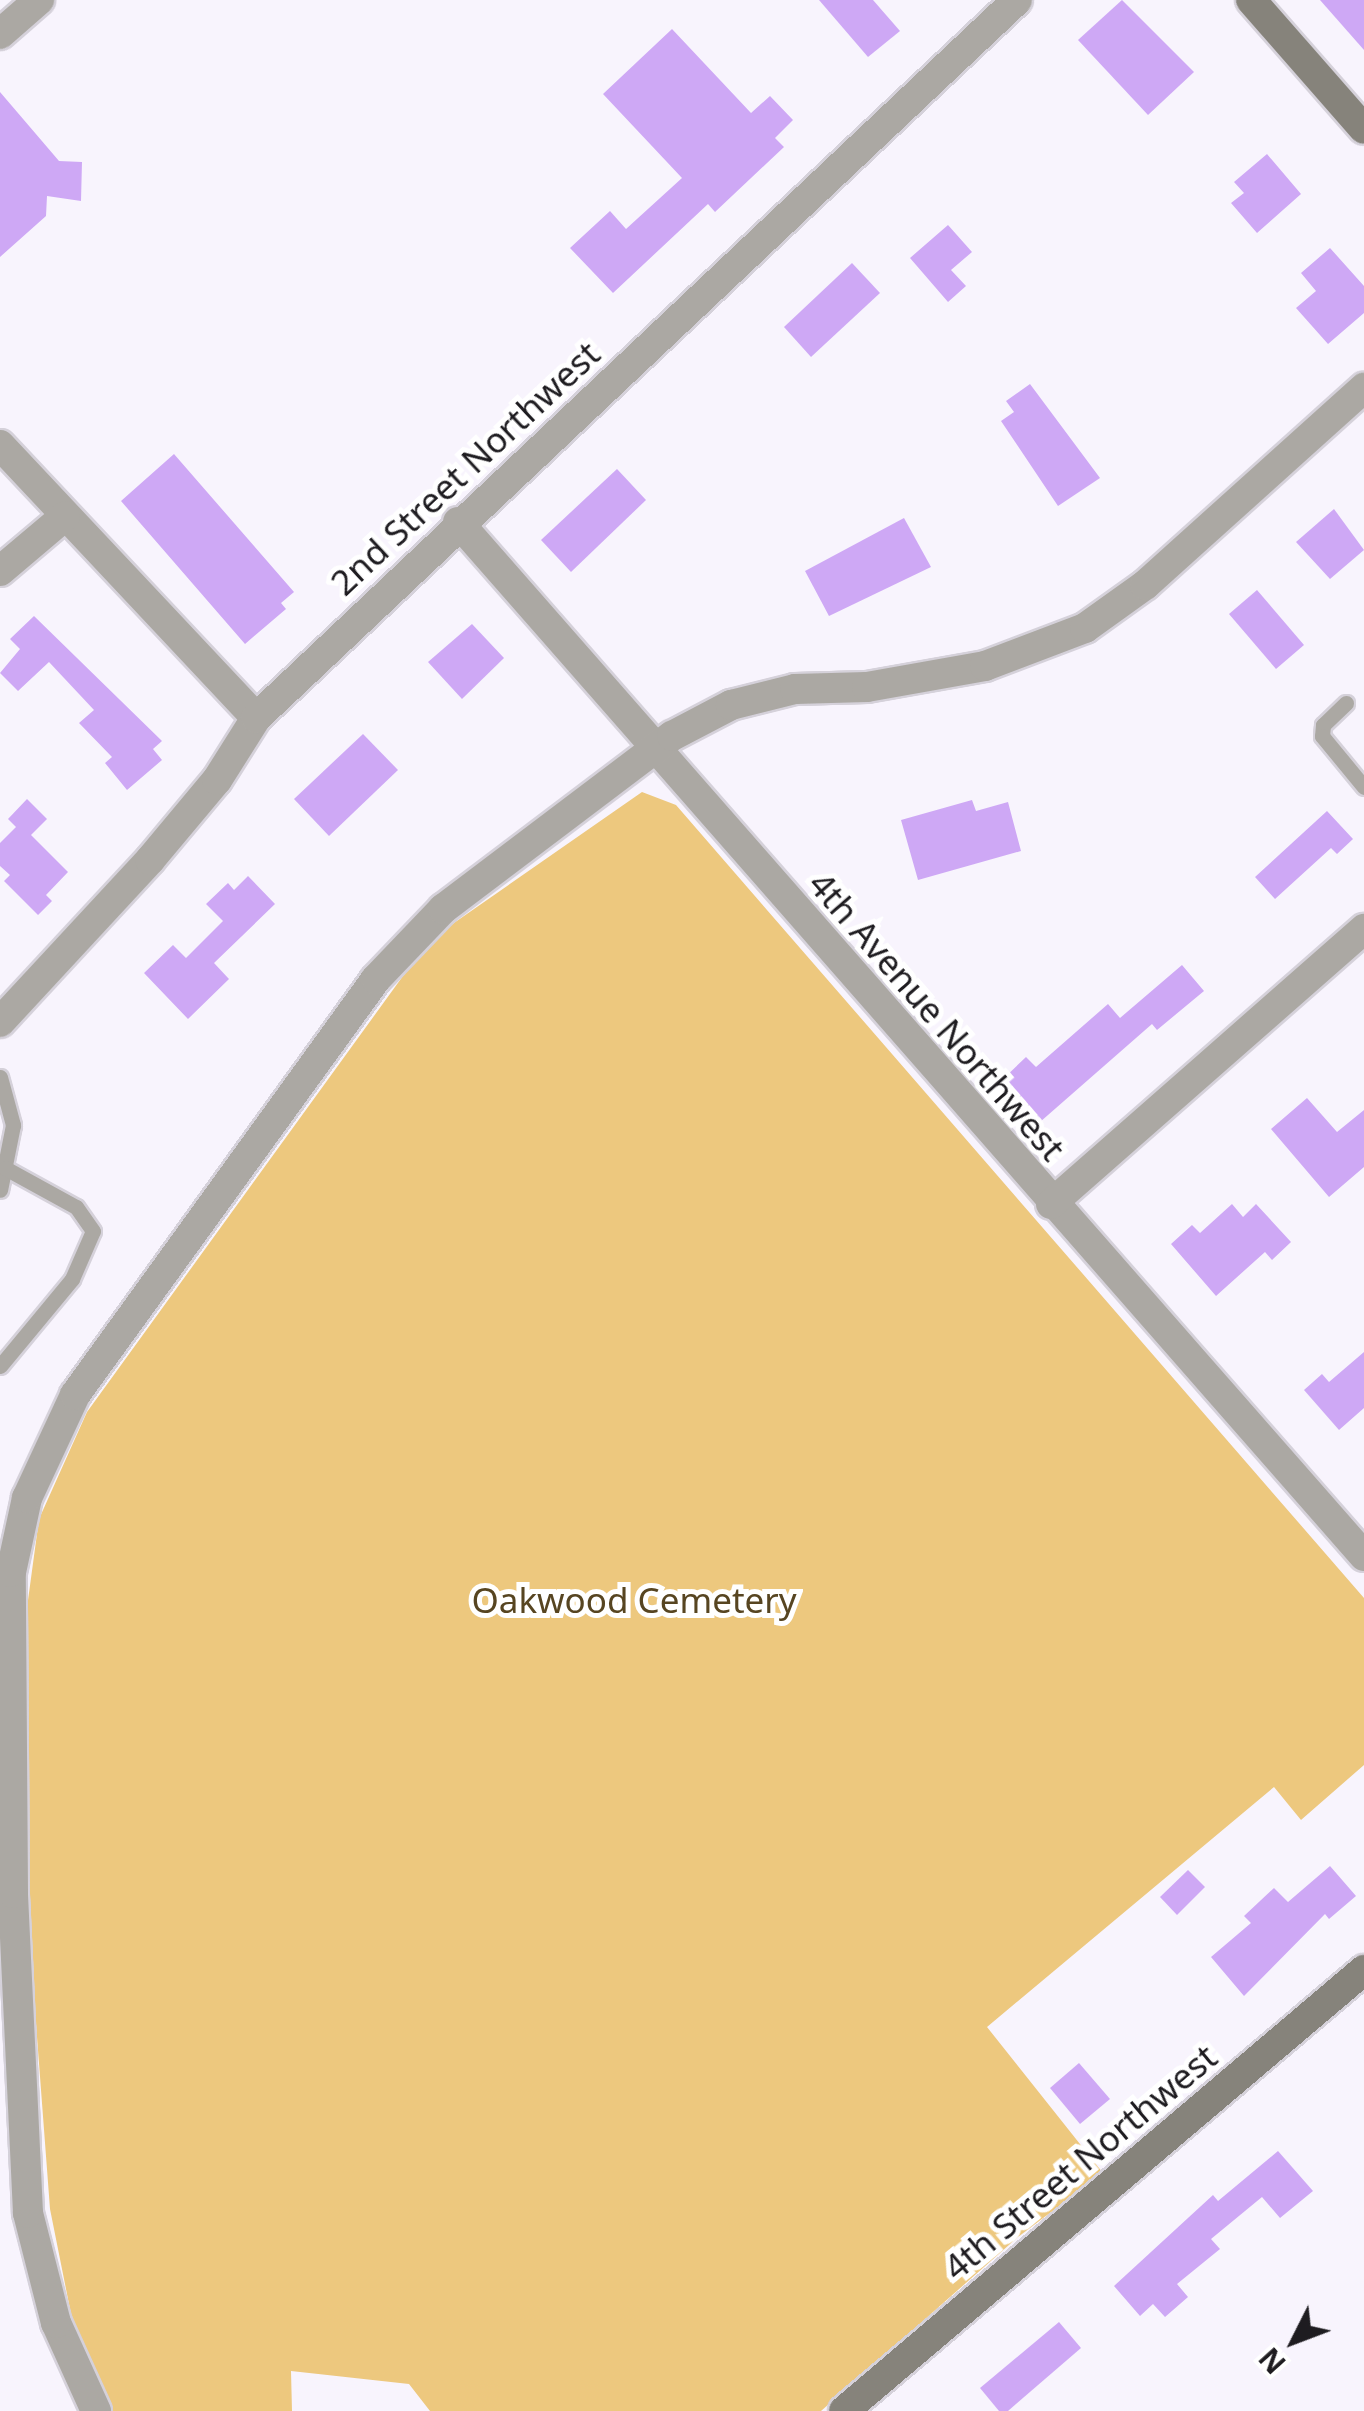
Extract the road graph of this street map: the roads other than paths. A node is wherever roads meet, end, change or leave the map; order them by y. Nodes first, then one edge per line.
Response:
1 (39, 0) edge
2 (1018, 0) edge
3 (1252, 0) edge
4 (0, 34) edge
5 (1364, 129) edge
6 (1364, 388) edge
7 (0, 444) edge
8 (66, 516) junction
9 (458, 522) junction
10 (0, 571) edge
11 (1346, 703) dead end
12 (256, 718) junction
13 (656, 750) junction
14 (1364, 787) edge
15 (1364, 929) edge
16 (0, 1022) edge
17 (0, 1077) edge
18 (5, 1168) junction
19 (0, 1190) edge
20 (1050, 1204) junction
21 (0, 1366) edge
22 (1364, 1556) edge
23 (1364, 1970) edge
24 (96, 2411) edge
25 (844, 2411) edge

1 - 4 street
2 - 9 street, 2nd Street Northwest
3 - 5 main road
6 - 13 street
7 - 8 street
8 - 10 street
8 - 12 street
9 - 12 street, 2nd Street Northwest
9 - 13 street, 4th Avenue Northwest
11 - 14 lane
12 - 16 street, 2nd Street Northwest
13 - 20 street, 4th Avenue Northwest
13 - 24 street
15 - 20 street
17 - 18 lane
18 - 19 lane
18 - 21 lane
20 - 22 street, 4th Avenue Northwest
23 - 25 main road, 4th Street Northwest

